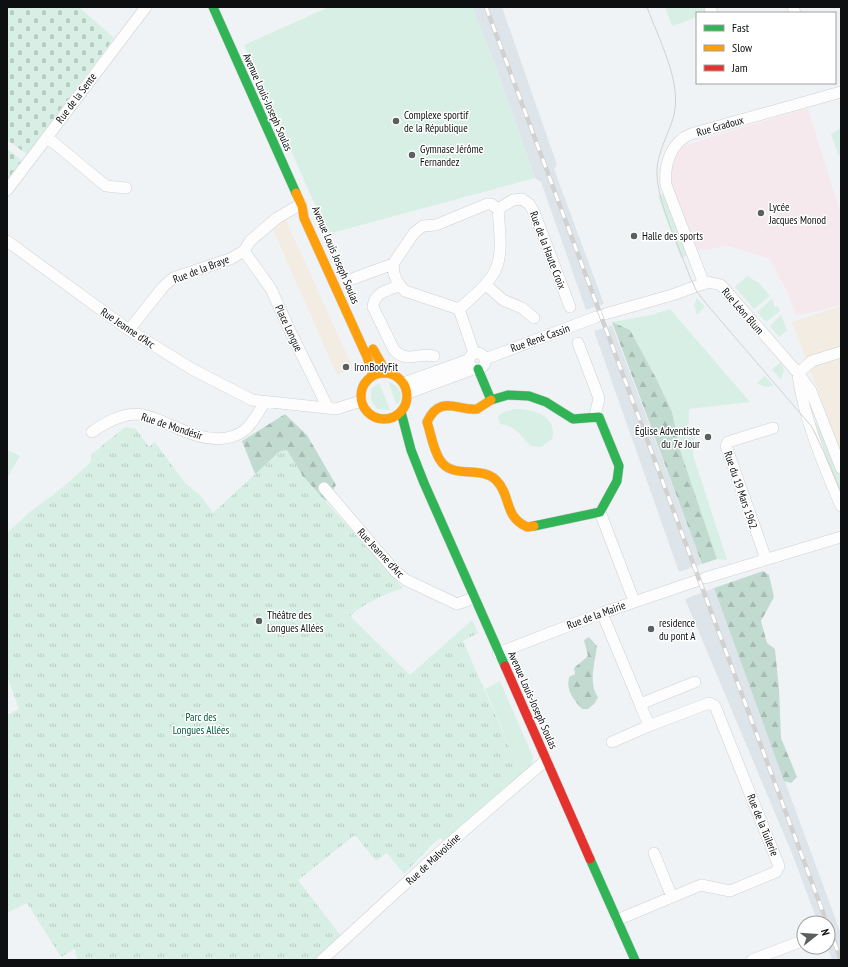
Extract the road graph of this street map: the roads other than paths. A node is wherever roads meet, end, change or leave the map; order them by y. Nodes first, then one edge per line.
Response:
1 (146, 7) edge
2 (213, 7) edge
3 (841, 92) edge
4 (47, 136) junction
5 (126, 188) dead end
6 (7, 190) edge
7 (301, 205) junction
8 (498, 209) junction
9 (7, 241) edge
10 (244, 251) junction
11 (392, 264) junction
12 (352, 280) dead end
13 (708, 283) junction
14 (486, 285) junction
15 (399, 286) junction
16 (570, 307) dead end
17 (458, 309) junction
18 (534, 318) dead end
19 (129, 330) junction
20 (578, 343) dead end
21 (841, 352) edge
22 (434, 356) dead end
23 (473, 363) junction
24 (386, 372) junction
25 (798, 373) junction
26 (373, 375) junction
27 (406, 388) junction
28 (491, 400) junction
29 (361, 401) junction
30 (261, 402) junction
31 (328, 408) junction
32 (401, 412) junction
33 (595, 416) junction
34 (391, 419) junction
35 (773, 428) dead end
36 (92, 432) dead end
37 (411, 450) junction
38 (841, 468) edge
39 (324, 488) dead end
40 (841, 506) edge
41 (600, 512) junction
42 (841, 537) edge
43 (766, 559) junction
44 (474, 598) junction
45 (634, 601) junction
46 (602, 612) junction
47 (498, 653) junction
48 (695, 682) dead end
49 (640, 704) junction
50 (651, 725) junction
51 (612, 742) dead end
52 (546, 760) junction
53 (654, 853) dead end
54 (672, 897) junction
55 (617, 920) junction
56 (796, 943) edge
57 (322, 960) edge
58 (635, 960) edge
59 (752, 960) edge

1 - 4 street, Rue de la Sente
2 - 7 main road, Avenue Louis-Joseph Soulas
3 - 13 street, Rue Gradoux
4 - 5 street
4 - 6 street, Rue de la Sente
7 - 10 street, Rue de la Braye
7 - 24 main road, Avenue Louis Joseph Soulas
7 - 26 main road, Avenue Louis Joseph Soulas
8 - 11 street
8 - 14 street
8 - 16 street, Rue de la Haute Croix
9 - 19 street, Rue Jeanne d'Arc
10 - 19 street, Rue de la Braye
10 - 31 street, Place Longue
11 - 12 street
11 - 15 street
13 - 23 street, Rue René Cassin
13 - 25 street, Rue Léon Blum
14 - 17 street
14 - 18 street
15 - 17 street
15 - 22 street
17 - 23 street
19 - 30 street, Rue Jeanne d'Arc
20 - 33 street
21 - 25 street
23 - 27 street
23 - 28 main road
24 - 26 main road
24 - 27 main road
25 - 38 street, Rue Léon Blum
25 - 40 street
26 - 29 main road
27 - 32 main road
28 - 33 main road
28 - 41 main road
29 - 31 street
29 - 34 main road
30 - 31 street
30 - 36 street, Rue de Mondésir
32 - 34 main road
32 - 37 main road
33 - 41 main road
34 - 37 main road
35 - 43 street, Rue du 19 Mars 1962
37 - 44 main road, Avenue Louis-Joseph Soulas
39 - 44 street, Rue Jeanne d'Arc
41 - 45 street
42 - 43 street, Rue de la Mairie
43 - 45 street, Rue de la Mairie
44 - 47 main road, Avenue Louis-Joseph Soulas
45 - 46 street, Rue de la Mairie
46 - 47 street, Rue de la Mairie
46 - 49 street
47 - 52 main road, Avenue Louis-Joseph Soulas
48 - 49 street
49 - 50 street
50 - 51 street
50 - 54 street, Rue de la Tuilerie
52 - 55 main road, Avenue Louis-Joseph Soulas
52 - 57 street, Rue de Malvoisine
53 - 54 street
54 - 55 street, Rue de la Tuilerie
55 - 58 main road, Avenue Louis-Joseph Soulas
56 - 59 street

